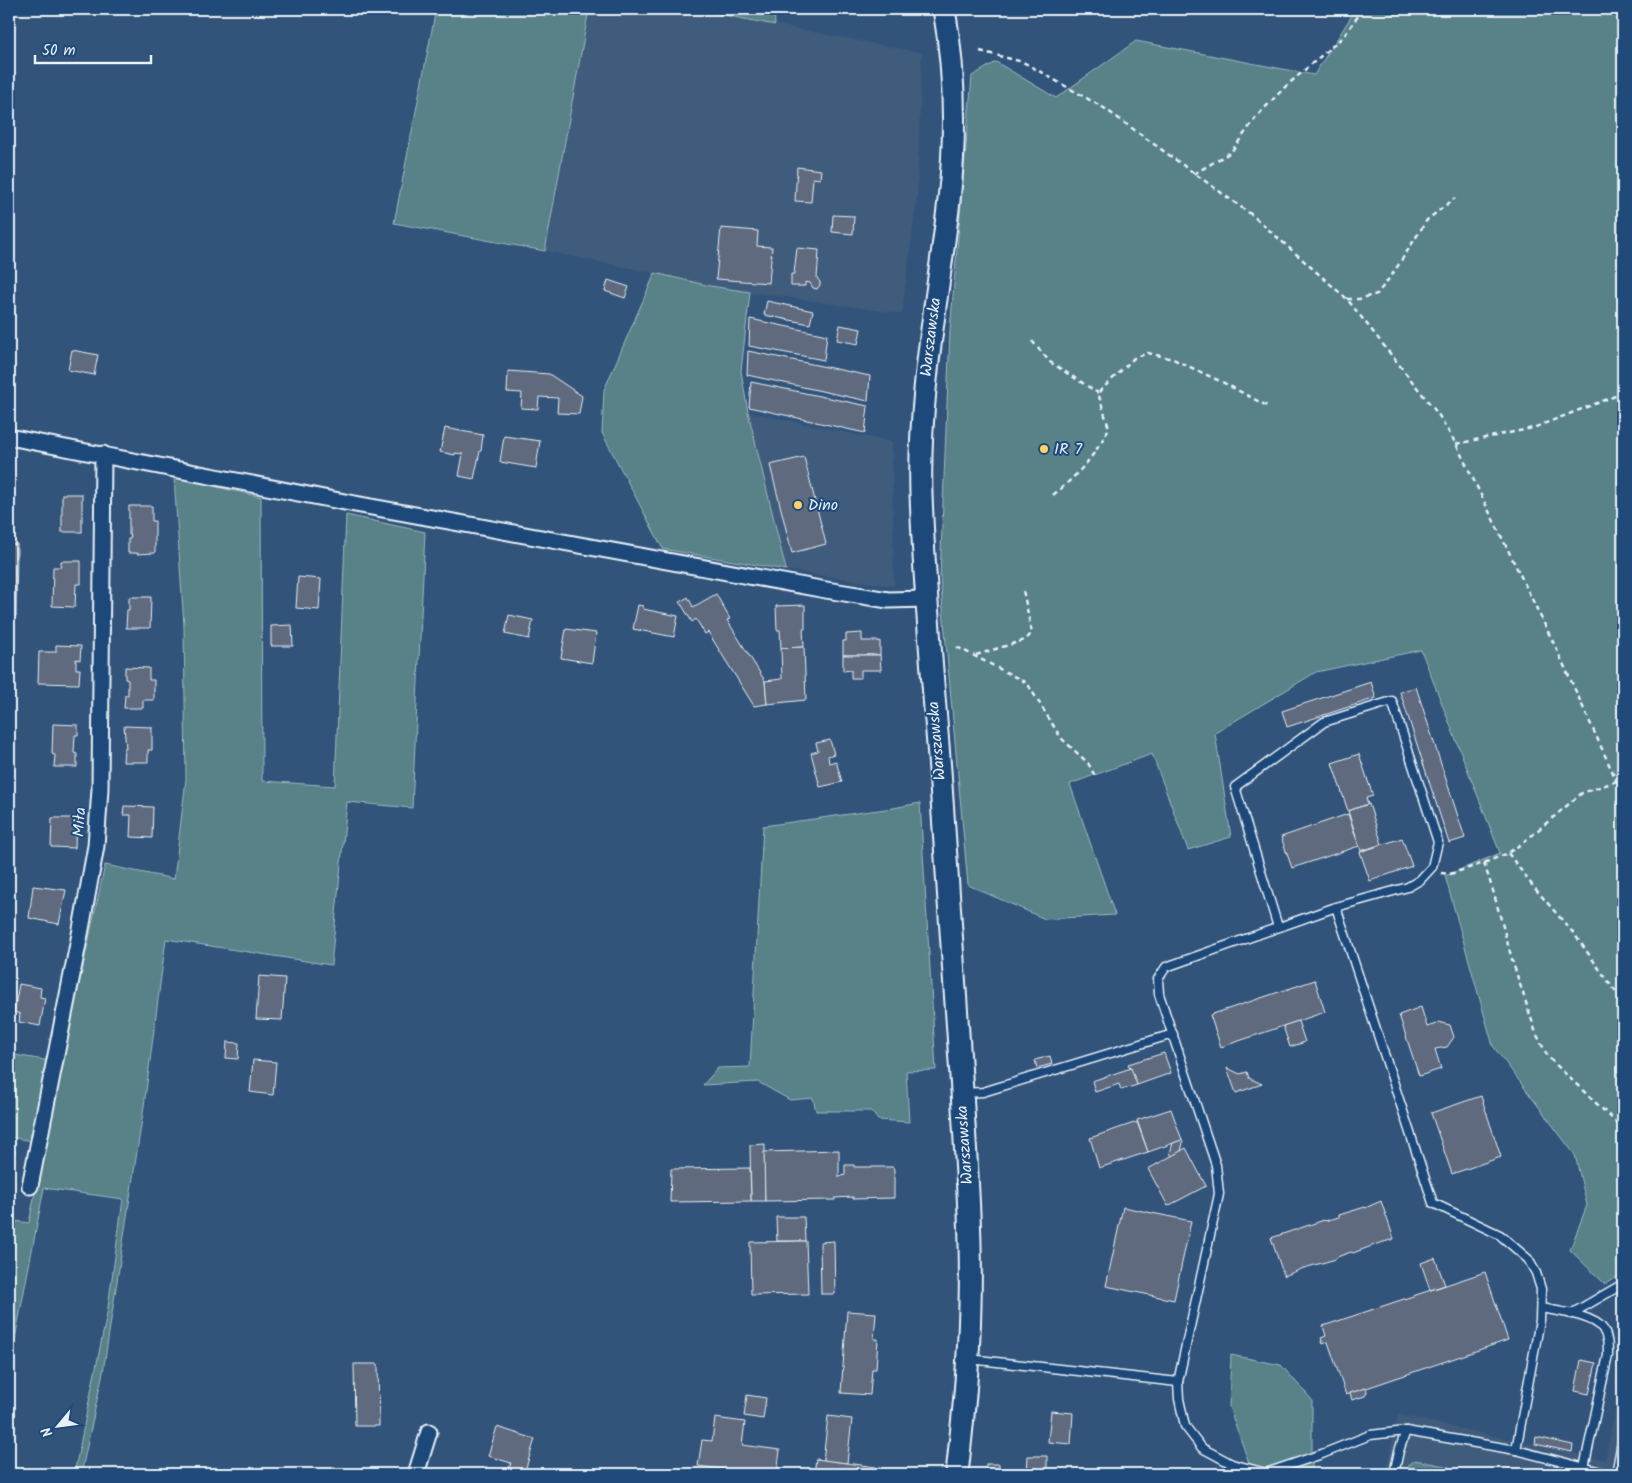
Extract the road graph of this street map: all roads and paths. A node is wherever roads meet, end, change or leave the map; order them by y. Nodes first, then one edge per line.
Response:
1 (944, 9) edge
2 (1363, 9) edge
3 (980, 51) dead end
4 (1194, 174) junction
5 (1455, 198) dead end
6 (1347, 299) junction
7 (1032, 341) dead end
8 (1098, 393) junction
9 (1623, 393) edge
10 (1269, 407) dead end
11 (9, 437) edge
12 (1456, 444) junction
13 (103, 454) junction
14 (1052, 495) dead end
15 (1023, 590) dead end
16 (927, 600) junction
17 (956, 647) dead end
18 (974, 656) junction
19 (1096, 778) dead end
20 (1618, 780) junction
21 (1623, 795) edge
22 (1508, 853) junction
23 (1484, 863) junction
24 (1432, 867) junction
25 (1336, 907) junction
26 (1278, 927) junction
27 (1623, 1002) edge
28 (1173, 1034) junction
29 (962, 1093) junction
30 (1623, 1129) edge
31 (30, 1186) dead end
32 (1623, 1284) edge
33 (1541, 1308) junction
34 (1571, 1314) junction
35 (968, 1359) junction
36 (1178, 1382) junction
37 (1406, 1431) junction
38 (429, 1432) dead end
39 (1623, 1437) edge
40 (1516, 1450) junction
41 (1584, 1468) junction
42 (416, 1474) edge
43 (957, 1474) edge
44 (1394, 1474) edge
45 (1609, 1474) edge
46 (1616, 1474) edge

1 - 16 main road, Warszawska
2 - 4 path
3 - 4 path
4 - 6 path
5 - 6 path
6 - 12 path
7 - 8 path
8 - 10 path
8 - 14 path
9 - 12 path
11 - 13 street
12 - 20 path
13 - 16 street
13 - 31 street, Miła
15 - 18 path
16 - 29 main road, Warszawska
17 - 18 path
18 - 19 path
20 - 21 path
20 - 22 path
22 - 23 path
22 - 27 path
23 - 24 path
23 - 30 path
24 - 25 lane
24 - 26 lane
25 - 26 lane
25 - 33 lane
26 - 28 lane
28 - 29 lane
28 - 36 lane
29 - 35 main road, Warszawska
32 - 34 lane
33 - 34 lane
33 - 40 lane
34 - 41 lane
35 - 36 lane
35 - 43 main road, Warszawska
36 - 37 lane
37 - 40 lane
37 - 44 lane
38 - 42 street
39 - 46 lane
40 - 41 lane
41 - 45 lane

